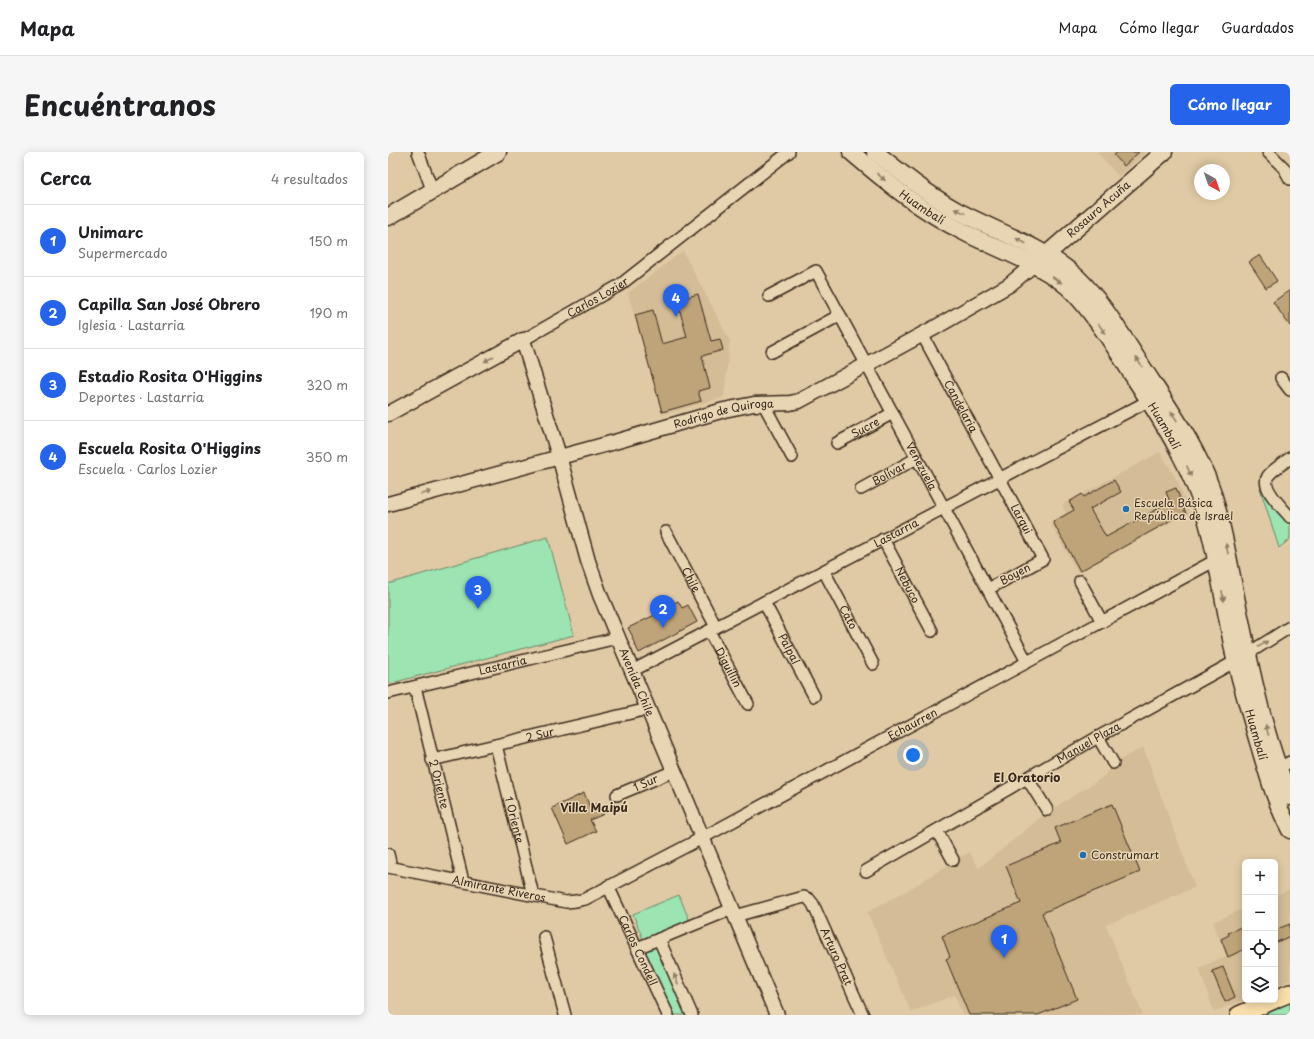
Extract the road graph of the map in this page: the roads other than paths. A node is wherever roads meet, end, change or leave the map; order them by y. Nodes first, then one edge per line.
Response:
1 (418, 152) edge
2 (498, 152) edge
3 (789, 152) edge
4 (851, 152) edge
5 (875, 152) edge
6 (1164, 152) edge
7 (1268, 152) edge
8 (1290, 179) edge
9 (433, 192) junction
10 (388, 217) edge
11 (1046, 254) junction
12 (1034, 266) junction
13 (769, 296) dead end
14 (840, 314) junction
15 (922, 334) junction
16 (523, 340) junction
17 (772, 352) dead end
18 (867, 365) junction
19 (1281, 378) dead end
20 (1290, 390) edge
21 (1155, 398) junction
22 (762, 403) junction
23 (893, 412) junction
24 (388, 414) edge
25 (837, 443) dead end
26 (559, 456) junction
27 (792, 457) dead end
28 (917, 458) junction
29 (1290, 458) edge
30 (1000, 478) junction
31 (861, 489) dead end
32 (388, 504) edge
33 (944, 508) junction
34 (1290, 517) edge
35 (666, 532) dead end
36 (883, 539) junction
37 (1043, 559) joint
38 (1216, 560) junction
39 (824, 571) junction
40 (1080, 581) dead end
41 (988, 589) junction
42 (764, 602) junction
43 (1102, 622) junction
44 (1290, 627) edge
45 (713, 629) junction
46 (932, 631) dead end
47 (617, 638) junction
48 (1242, 657) junction
49 (1027, 662) junction
50 (873, 664) dead end
51 (632, 672) junction
52 (415, 687) junction
53 (388, 693) edge
54 (814, 696) dead end
55 (748, 704) dead end
56 (648, 709) junction
57 (1098, 737) junction
58 (496, 745) junction
59 (432, 760) junction
60 (1113, 763) dead end
61 (1278, 768) edge
62 (674, 771) junction
63 (1027, 778) junction
64 (617, 795) dead end
65 (1290, 797) edge
66 (1047, 810) dead end
67 (937, 830) junction
68 (1290, 830) edge
69 (702, 838) junction
70 (388, 854) edge
71 (953, 860) dead end
72 (390, 867) edge
73 (866, 871) dead end
74 (463, 882) junction
75 (608, 886) junction
76 (533, 895) junction
77 (734, 912) junction
78 (544, 937) dead end
79 (659, 939) junction
80 (637, 948) junction
81 (1290, 993) edge
82 (1278, 998) edge
83 (1267, 1003) edge
84 (860, 1014) edge
85 (565, 1015) edge
86 (668, 1015) edge
87 (692, 1015) edge
88 (777, 1015) edge
89 (1239, 1015) edge

1 - 9 street
2 - 9 main road
3 - 16 street, Carlos Lozier
4 -> 12 main road, Huambalí
11 -> 5 main road, Huambalí
6 - 11 main road, Rosauro Acuña
7 - 8 street
9 - 10 main road
11 - 12 main road, Rosauro Acuña
21 -> 11 main road, Huambalí
12 - 15 street, Rodrigo de Quiroga
12 -> 21 main road, Huambalí
13 - 14 street, Venezuela
14 - 17 street
14 - 18 street, Venezuela
15 - 18 street, Rodrigo de Quiroga
15 - 30 street, Candelaria
16 -> 24 street, Carlos Lozier
16 - 26 street, Avenida Chile
18 - 22 street, Rodrigo de Quiroga
18 - 23 street, Venezuela
19 - 20 street
21 - 30 street, Lastarria
21 -> 38 main road, Huambalí
48 -> 21 main road, Huambalí
22 - 26 street, Rodrigo de Quiroga
22 - 27 street
23 - 25 street, Sucre
23 - 28 street, Venezuela
32 -> 26 street, Rodrigo de Quiroga
26 - 47 street, Avenida Chile
28 - 31 street, Bolívar
28 - 33 street, Venezuela
29 - 34 street
30 - 33 street, Lastarria
30 - 37 street, Larqui
33 - 36 street, Lastarria
33 - 41 street, Venezuela
35 - 45 street, Chile
36 - 39 street, Lastarria
36 - 46 street, Nebuco
37 - 41 street, Boyen
38 - 43 street, Echaurren
38 -> 48 main road, Huambalí
39 - 42 street, Lastarria
39 - 50 street, Cato
40 - 43 street
41 - 49 street, Venezuela
42 - 45 street, Lastarria
42 - 54 street, Palpal
43 - 49 street, Echaurren
48 -> 44 street, Manuel Plaza
45 - 51 street, Lastarria
45 - 55 street, Diguillín
47 - 51 street, Avenida Chile
47 - 52 street, Lastarria
48 - 57 street, Manuel Plaza
48 - 61 main road, Huambalí
49 - 69 street, Echaurren
51 - 56 street, Avenida Chile
52 - 53 street, Lastarria
52 - 59 street, 2 Oriente
56 - 58 street, 2 Sur
56 - 62 street, Avenida Chile
57 - 60 street
57 - 63 street, Manuel Plaza
58 - 59 street, 2 Sur
58 - 76 street, 1 Oriente
59 - 74 street, 2 Oriente
61 - 65 main road, Huambalí
61 - 68 main road, Huambalí
62 - 64 street, 1 Sur
62 - 69 street, Avenida Chile
63 - 66 street
63 - 67 street, Manuel Plaza
67 - 71 street
67 - 73 street, Manuel Plaza
69 - 75 street, Echaurren
69 - 77 street, Avenida Chile
70 - 72 street
72 - 74 street, Almirante Riveros
74 - 76 street, Almirante Riveros
75 - 76 street, Almirante Riveros
75 - 80 street, Carlos Condell
77 - 79 street
77 - 84 street, Arturo Prat
77 - 88 street, Avenida Chile
78 - 85 street
79 - 80 street
87 -> 79 street, Carlos Condell
80 - 86 street, Carlos Condell
81 - 82 main road
83 - 89 main road

